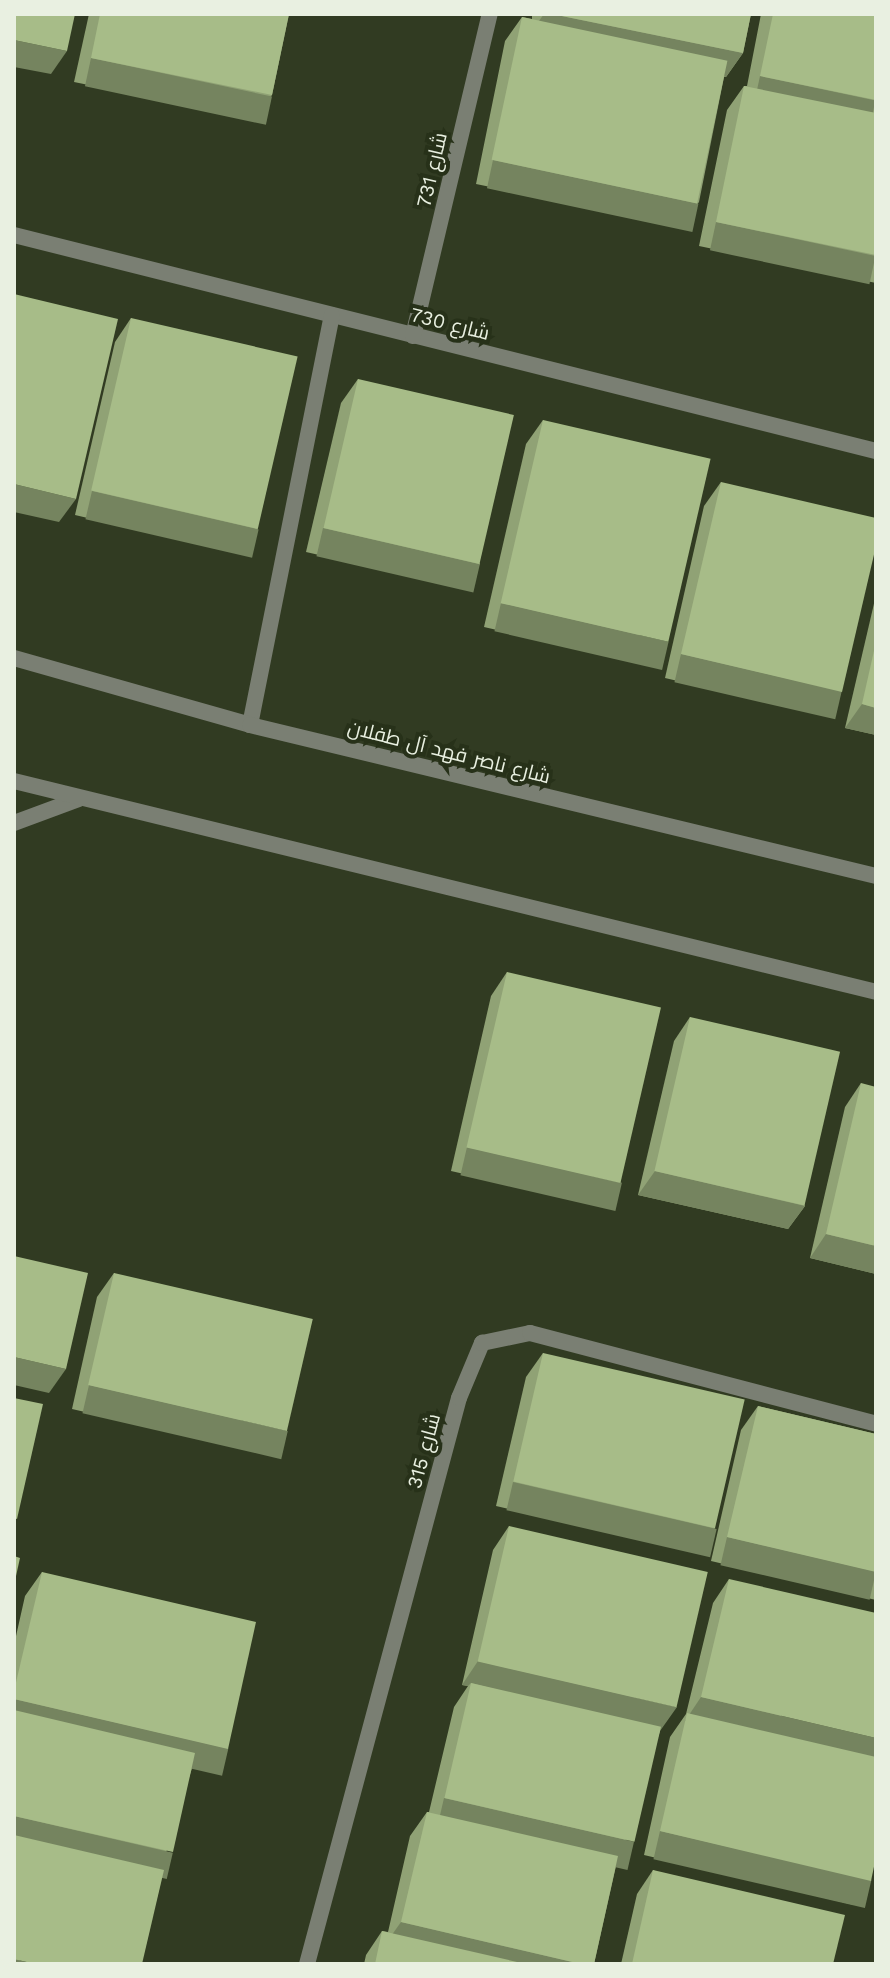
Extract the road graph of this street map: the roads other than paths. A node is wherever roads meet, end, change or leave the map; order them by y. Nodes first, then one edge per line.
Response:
1 (490, 14) edge
2 (14, 235) edge
3 (332, 315) junction
4 (413, 336) junction
5 (876, 451) edge
6 (14, 658) edge
7 (250, 725) junction
8 (14, 781) edge
9 (79, 799) junction
10 (14, 823) edge
11 (876, 876) edge
12 (876, 992) edge
13 (876, 1424) edge
14 (307, 1964) edge

1 - 4 street, شارع 731
2 - 3 street, شارع 730
3 - 4 street, شارع 730
3 - 7 street
4 - 5 street, شارع 730
6 - 7 street, شارع ناصر فهد آل طفلان
7 - 11 street, شارع ناصر فهد آل طفلان
8 - 9 street
9 - 10 street
9 - 12 street
13 - 14 street, شارع 315

